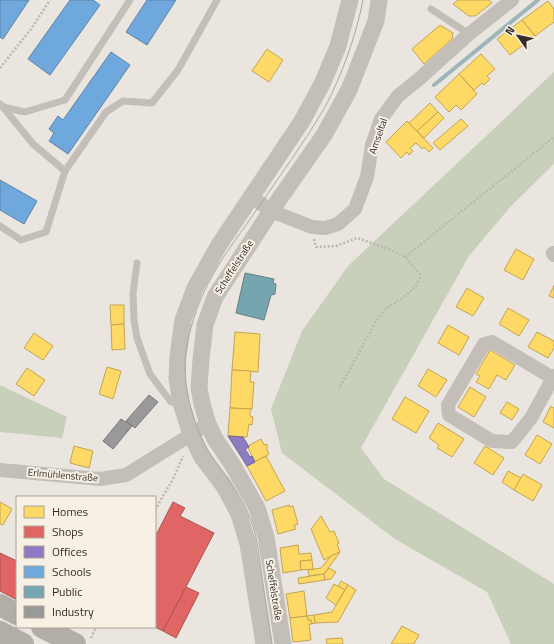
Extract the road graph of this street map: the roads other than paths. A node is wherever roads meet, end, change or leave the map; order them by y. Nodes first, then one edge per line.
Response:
1 (130, 0) edge
2 (217, 0) edge
3 (350, 0) edge
4 (379, 0) edge
5 (512, 0) edge
6 (431, 9) dead end
7 (469, 34) junction
8 (2, 106) edge
9 (65, 171) junction
10 (252, 198) junction
11 (271, 211) junction
12 (0, 226) edge
13 (137, 263) dead end
14 (554, 377) edge
15 (181, 403) junction
16 (208, 424) junction
17 (191, 435) junction
18 (0, 470) edge
19 (0, 605) edge
20 (16, 613) edge
21 (44, 628) edge
22 (0, 632) edge
23 (22, 644) edge
24 (75, 644) edge
25 (264, 644) edge
26 (283, 644) edge

1 - 8 lane
2 - 9 lane
3 - 10 street, Scheffelstraße
4 - 11 street, Scheffelstraße
5 - 7 street, Amseltal
6 - 7 lane
7 - 11 street, Amseltal
8 - 9 lane
9 - 12 lane
10 - 11 street, Amseltal
10 - 15 street, Scheffelstraße
11 - 16 street, Scheffelstraße
13 - 15 lane
14 - 14 street
15 - 17 street, Scheffelstraße
16 - 17 street, Erlmühlenstraße
16 - 26 street, Scheffelstraße
17 - 18 street, Erlmühlenstraße
17 - 25 street, Scheffelstraße
19 - 20 main road
21 - 24 main road
22 - 23 main road

